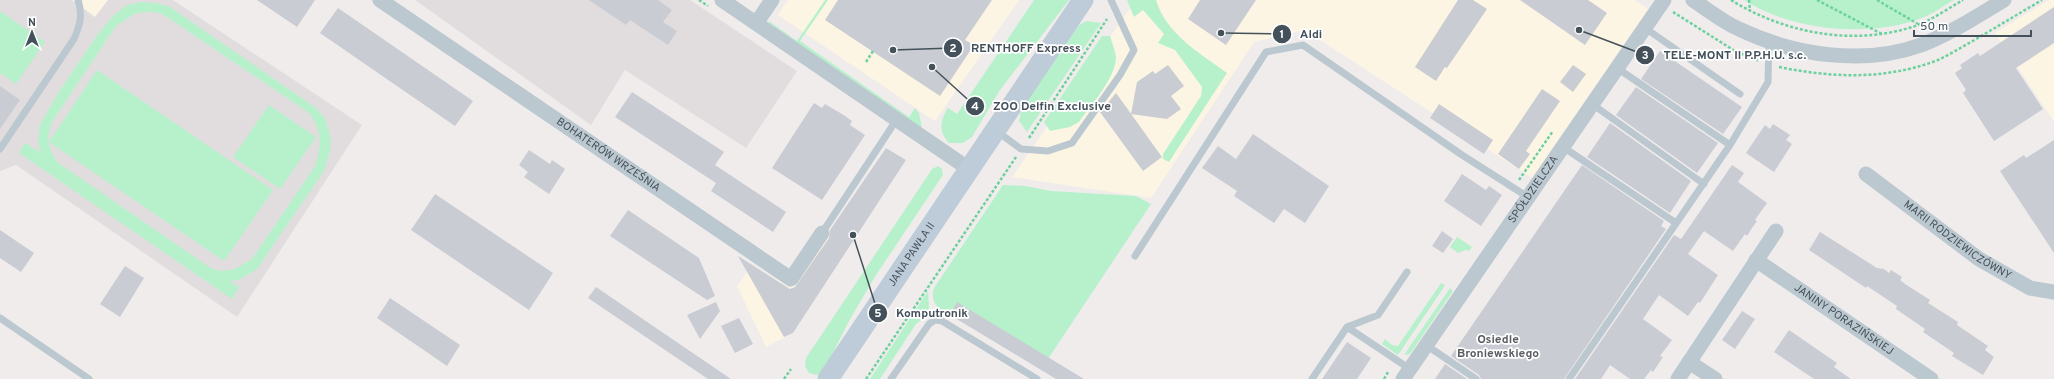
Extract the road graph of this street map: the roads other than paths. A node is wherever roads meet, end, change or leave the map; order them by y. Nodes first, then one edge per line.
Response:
1 (78, 0) edge
2 (380, 0) edge
3 (722, 0) edge
4 (772, 0) edge
5 (1664, 0) edge
6 (1693, 0) edge
7 (1083, 1) edge
8 (1113, 3) edge
9 (1994, 3) edge
10 (757, 22) junction
11 (1645, 28) junction
12 (1769, 42) junction
13 (1617, 68) junction
14 (1740, 94) dead end
15 (1592, 104) junction
16 (897, 119) junction
17 (996, 131) junction
18 (1730, 145) junction
19 (1563, 146) junction
20 (0, 148) edge
21 (969, 170) junction
22 (1866, 174) dead end
23 (1704, 184) junction
24 (1528, 197) junction
25 (1676, 223) junction
26 (1776, 231) dead end
27 (822, 233) joint
28 (1135, 256) dead end
29 (1756, 260) junction
30 (1407, 272) dead end
31 (2054, 292) edge
32 (0, 318) edge
33 (1347, 327) junction
34 (1426, 345) junction
35 (1689, 362) junction
36 (1406, 374) edge
37 (89, 379) edge
38 (828, 379) edge
39 (891, 379) edge
40 (1037, 379) edge
41 (1312, 379) edge
42 (1476, 379) edge
43 (1569, 379) edge
44 (1678, 379) edge
45 (1714, 379) edge
46 (1931, 379) edge

1 - 20 lane
2 - 27 street, BOHATERÓW WRZEŚNIA
3 - 10 street
4 - 10 street
5 - 11 street, SPÓŁDZIELCZA
6 - 12 street
7 - 17 main road, JANA PAWŁA II
8 - 17 lane
9 - 12 street
10 - 16 street
11 - 13 street, SPÓŁDZIELCZA
11 - 14 lane
12 - 18 lane
13 - 15 street, SPÓŁDZIELCZA
13 - 18 lane
15 - 19 street, SPÓŁDZIELCZA
15 - 23 lane
16 - 21 street
16 - 27 lane
17 - 21 main road, JANA PAWŁA II
18 - 23 lane
19 - 24 street, SPÓŁDZIELCZA
19 - 25 lane
21 - 38 main road, JANA PAWŁA II
22 - 31 street, MARII RODZIEWICZÓWNY
23 - 25 lane
24 - 28 lane
24 - 34 street, SPÓŁDZIELCZA
25 - 43 lane
26 - 29 street
29 - 35 street
29 - 46 street, JANINY PORAZIŃSKIEJ
30 - 33 lane
32 - 37 lane
33 - 36 lane
33 - 41 lane
34 - 36 street, SPÓŁDZIELCZA
34 - 42 lane
35 - 44 street
35 - 45 street
39 - 40 lane

